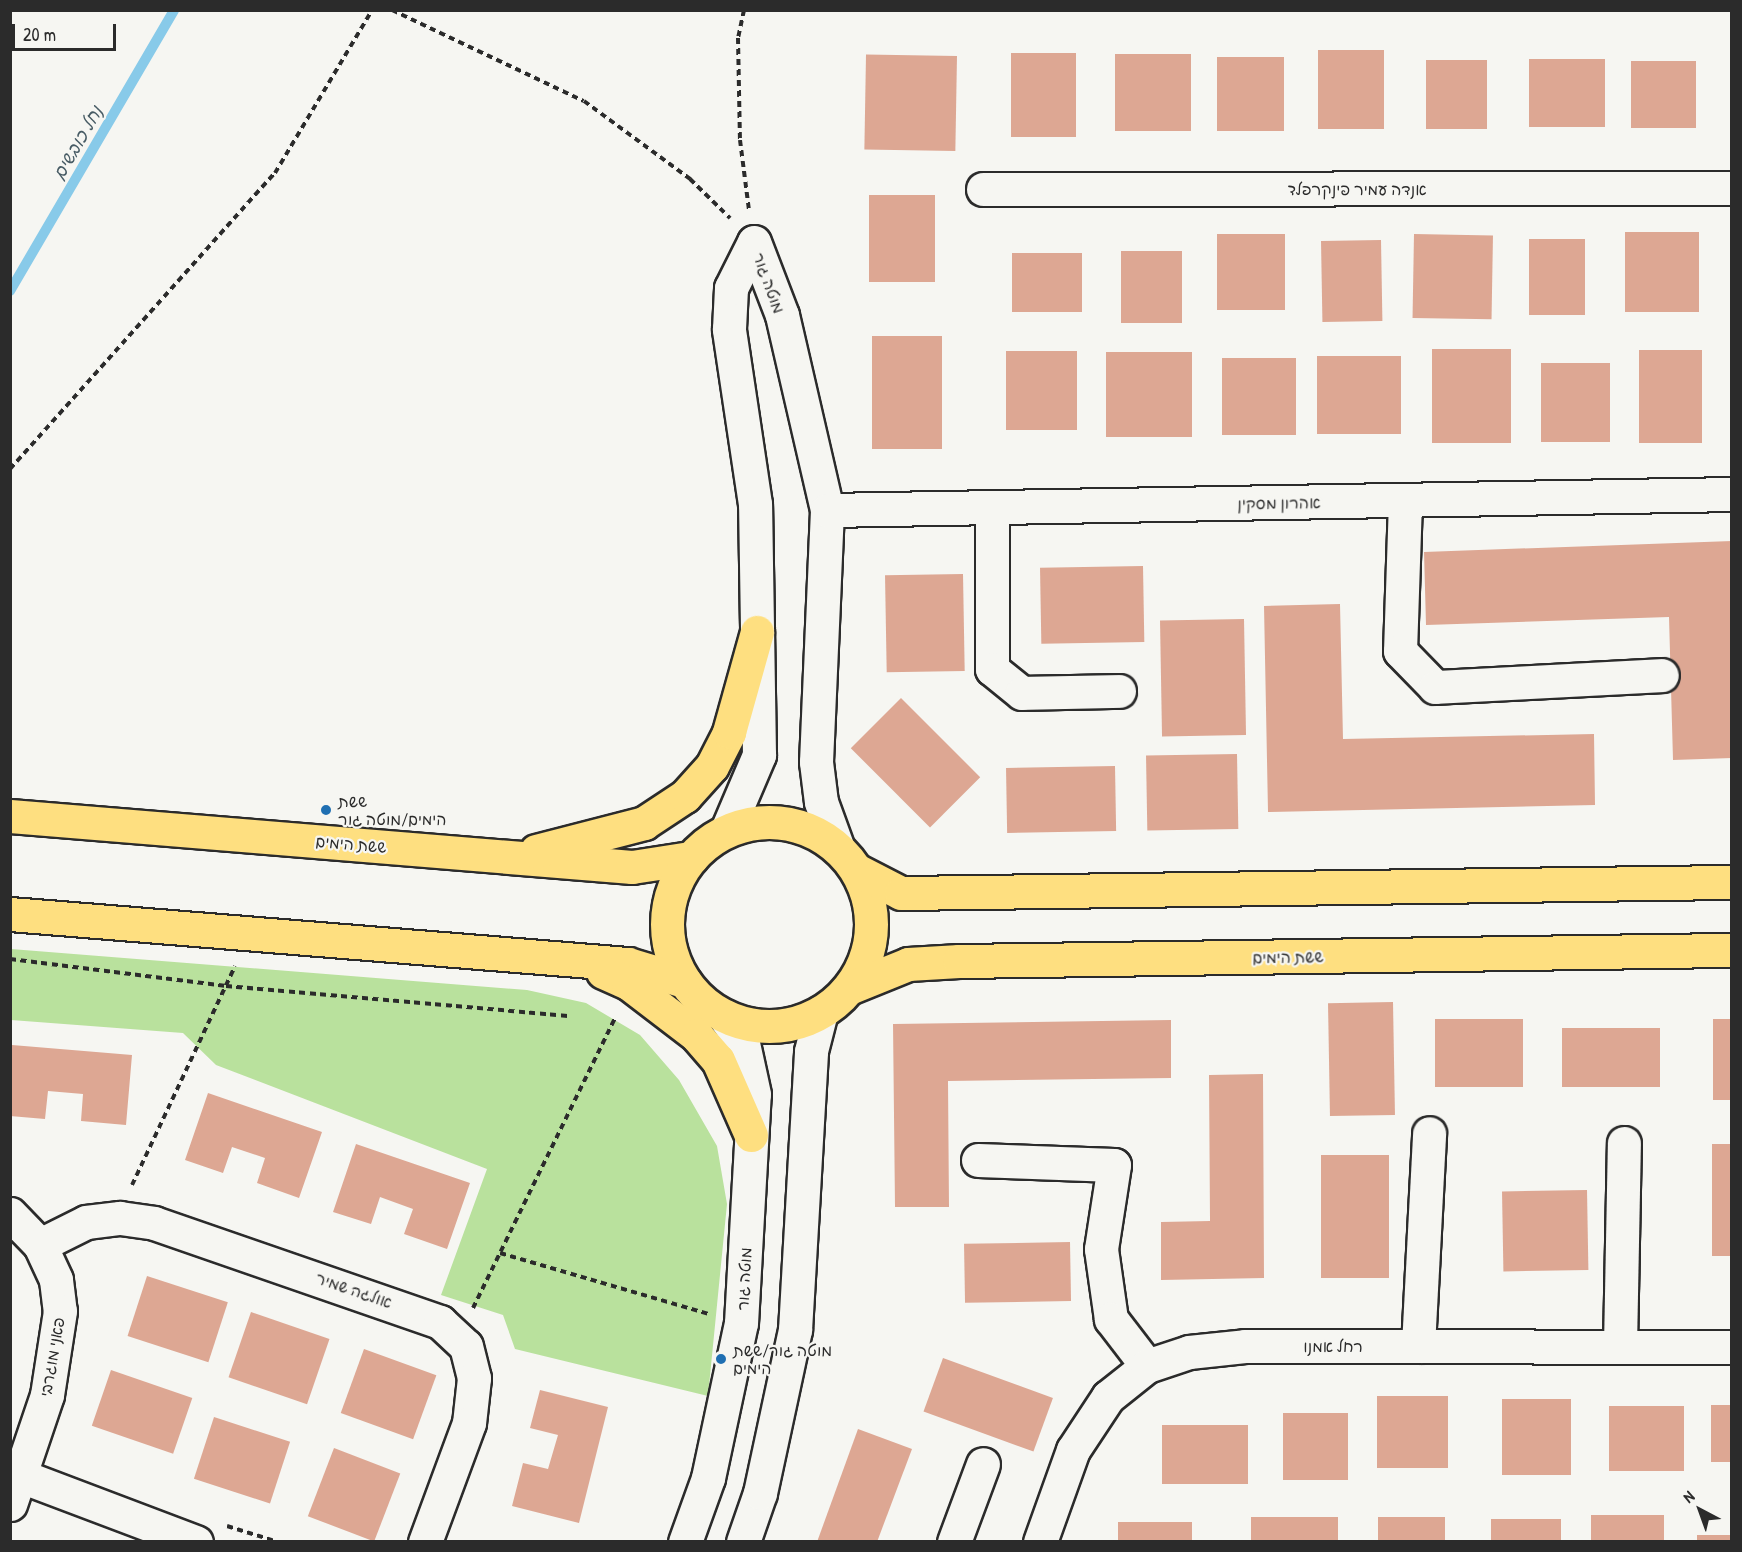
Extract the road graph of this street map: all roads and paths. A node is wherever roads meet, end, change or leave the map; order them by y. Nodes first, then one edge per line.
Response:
1 (372, 10) edge
2 (392, 10) edge
3 (744, 10) edge
4 (1731, 188) edge
5 (983, 189) dead end
6 (754, 242) junction
7 (10, 469) edge
8 (1731, 494) edge
9 (1405, 501) junction
10 (992, 508) junction
11 (827, 510) junction
12 (758, 632) junction
13 (1662, 675) dead end
14 (1119, 691) dead end
15 (10, 816) edge
16 (727, 830) junction
17 (837, 846) junction
18 (511, 857) junction
19 (691, 858) junction
20 (858, 871) junction
21 (1731, 882) edge
22 (10, 914) edge
23 (250, 933) junction
24 (1731, 950) edge
25 (10, 959) edge
26 (580, 961) junction
27 (684, 981) junction
28 (226, 986) junction
29 (631, 986) junction
30 (849, 988) junction
31 (822, 1012) junction
32 (568, 1016) dead end
33 (724, 1016) junction
34 (1429, 1133) dead end
35 (751, 1135) junction
36 (1624, 1143) dead end
37 (978, 1160) dead end
38 (10, 1214) edge
39 (116, 1218) junction
40 (40, 1245) junction
41 (500, 1253) junction
42 (741, 1323) junction
43 (457, 1338) junction
44 (1418, 1346) junction
45 (1620, 1347) junction
46 (1731, 1347) edge
47 (1147, 1366) junction
48 (983, 1464) dead end
49 (16, 1490) edge
50 (210, 1537) edge
51 (278, 1542) edge
52 (425, 1542) edge
53 (685, 1542) edge
54 (743, 1542) edge
55 (954, 1542) edge
56 (1040, 1542) edge

1 - 7 path
2 - 6 path
3 - 6 path
4 - 5 street, אנדה עמיר פינקרפלד
6 - 11 street, מוטה גור
6 - 12 street, מוטה גור
8 - 9 street, אהרון מסקין
9 - 10 street, אהרון מסקין
9 - 13 street
10 - 11 street, אהרון מסקין
10 - 14 street
11 - 17 street, מוטה גור
12 - 16 street, מוטה גור
12 - 18 main road
15 - 18 main road, ששת הימים
16 - 17 main road
16 - 19 main road
17 - 20 main road
18 - 19 main road, ששת הימים
19 - 27 main road
20 - 21 main road
20 - 30 main road
22 - 23 main road
23 - 26 main road
23 - 28 path
24 - 30 main road, ששת הימים
25 - 28 path
26 - 27 main road
26 - 29 main road
27 - 33 main road
28 - 32 path
28 - 39 path
29 - 35 main road
29 - 41 path
30 - 31 main road
31 - 33 main road
31 - 54 street
33 - 35 street, מוטה גור
34 - 44 street
35 - 42 street, מוטה גור
36 - 45 street
37 - 47 street
38 - 40 street, פאני מוגרבי
39 - 40 street, אולגה שמיר
39 - 43 street, אולגה שמיר
40 - 49 street, פאני מוגרבי
41 - 42 path
41 - 43 path
42 - 53 street, מוטה גור
43 - 52 street, אולגה שמיר
44 - 45 street, רחל אמנו
44 - 47 street, רחל אמנו
45 - 46 street, רחל אמנו
47 - 56 street, רחל אמנו
48 - 55 street
49 - 50 street, פאני מוגרבי
50 - 51 path

